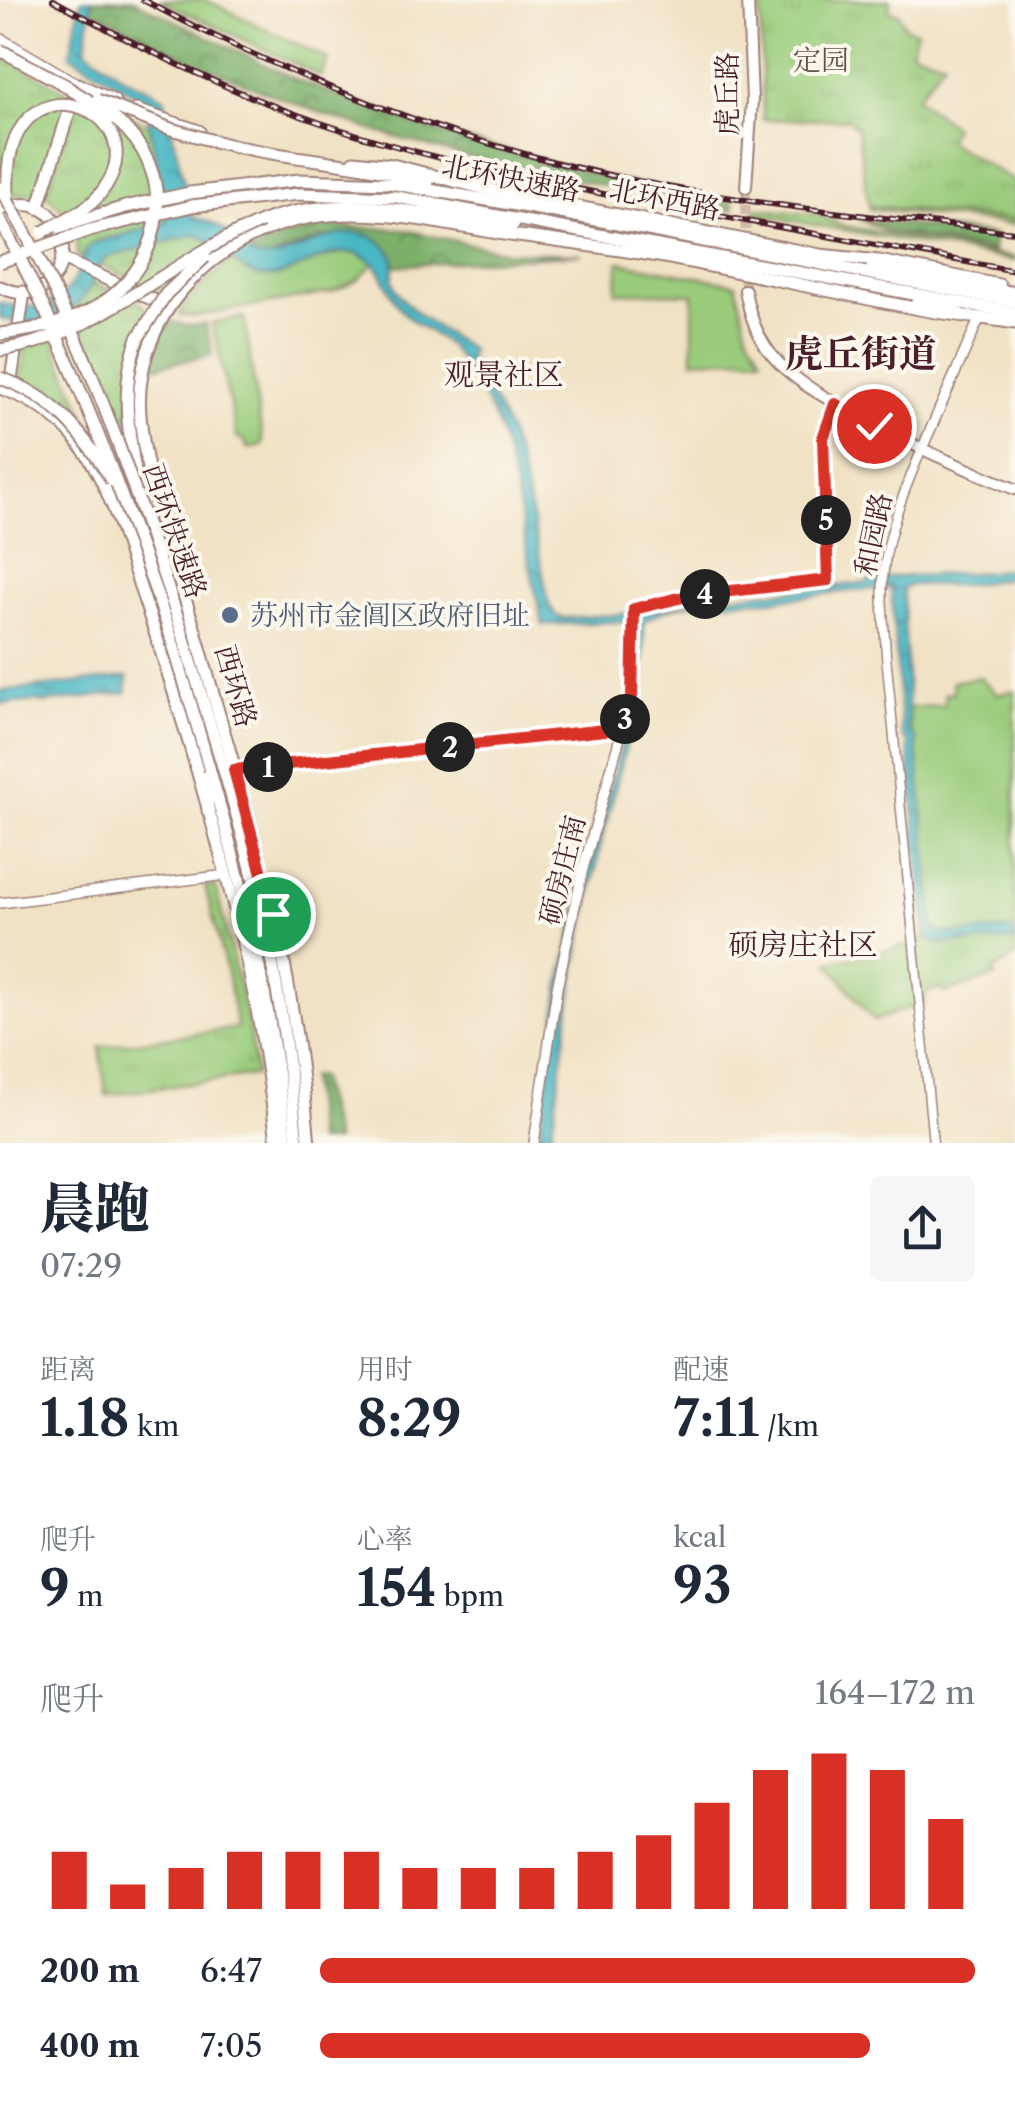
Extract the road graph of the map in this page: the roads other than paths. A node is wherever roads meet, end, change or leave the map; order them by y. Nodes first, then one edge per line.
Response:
1 (748, 0) edge
2 (0, 38) edge
3 (0, 50) edge
4 (78, 84) junction
5 (64, 85) junction
6 (746, 187) tunnel mouth
7 (0, 188) edge
8 (191, 199) junction
9 (485, 199) junction
10 (6, 208) edge
11 (38, 208) junction
12 (0, 220) edge
13 (562, 228) junction
14 (43, 232) junction
15 (0, 234) edge
16 (244, 236) junction
17 (0, 249) edge
18 (64, 260) junction
19 (0, 262) edge
20 (772, 266) junction
21 (829, 267) junction
22 (0, 287) edge
23 (745, 290) tunnel mouth
24 (1015, 291) edge
25 (23, 296) junction
26 (1015, 302) edge
27 (167, 306) junction
28 (1015, 313) edge
29 (960, 314) junction
30 (980, 317) junction
31 (1015, 324) edge
32 (0, 334) edge
33 (0, 350) edge
34 (0, 378) edge
35 (5, 390) edge
36 (835, 404) junction
37 (921, 451) junction
38 (116, 489) junction
39 (1015, 489) edge
40 (140, 502) junction
41 (126, 506) junction
42 (165, 532) junction
43 (125, 545) junction
44 (174, 626) junction
45 (623, 728) junction
46 (204, 748) junction
47 (220, 759) junction
48 (234, 770) junction
49 (244, 804) junction
50 (208, 811) junction
51 (227, 875) junction
52 (0, 904) edge
53 (273, 914) junction
54 (239, 921) junction
55 (265, 962) junction
56 (283, 1062) junction
57 (276, 1143) edge
58 (286, 1143) edge
59 (297, 1143) edge
60 (310, 1143) edge
61 (534, 1143) edge
62 (933, 1143) edge

1 - 6 main road, 虎丘路
2 - 4 street
3 - 5 main road, bridge
4 - 11 main road
4 - 24 main road, 北环西路, bridge
5 - 9 main road, bridge
5 - 32 main road, bridge
7 - 10 main road, 西环快速路, bridge
8 - 9 main road, 北环快速路
8 - 13 main road, 北环快速路
8 - 14 main road, 北环快速路, bridge
8 - 19 main road, 北环快速路, bridge
9 - 21 main road, 北环快速路
10 - 11 main road
10 - 14 main road, bridge
10 - 40 main road, 西环快速路, bridge
11 - 18 main road
12 - 41 main road, 西环快速路, bridge
13 - 16 main road, bridge
13 - 20 main road, 北环快速路
14 - 17 main road, 北环快速路, bridge
15 - 38 main road, bridge
16 - 27 main road, 北环西路
16 - 29 main road, 北环西路
16 - 33 main road, bridge
16 - 40 main road, bridge
18 - 25 main road
18 - 27 main road
20 - 28 main road, 北环快速路
20 - 29 main road
21 - 24 main road
21 - 26 main road, 北环快速路
22 - 25 main road
23 - 36 main road
25 - 35 main road
27 - 42 main road, 西环路
29 - 30 main road, 北环西路
30 - 31 main road, 北环西路
30 - 37 street, 和园路
34 - 38 main road, bridge
35 - 43 main road
36 - 37 main road
36 - 45 street, 硕房庄南
37 - 39 main road
37 - 62 street, 和园路
38 - 41 main road, bridge
40 - 44 main road, 西环快速路, bridge
41 - 44 main road, 西环快速路, bridge
42 - 43 main road
42 - 48 main road, 西环路
43 - 50 main road
44 - 46 main road, 西环快速路
44 - 47 main road, 西环快速路
45 - 48 street
45 - 61 street, 硕房庄南
46 - 50 main road
46 - 55 main road, 西环快速路
47 - 49 main road
47 - 55 main road, 西环快速路
48 - 49 main road, 西环路
49 - 53 main road, 西环路
50 - 51 main road
51 - 52 street
51 - 54 main road
53 - 55 main road
53 - 60 main road, 西环路
54 - 55 main road
54 - 57 main road
55 - 56 main road, 西环快速路
56 - 58 main road, 西环快速路
56 - 59 main road, 西环快速路

